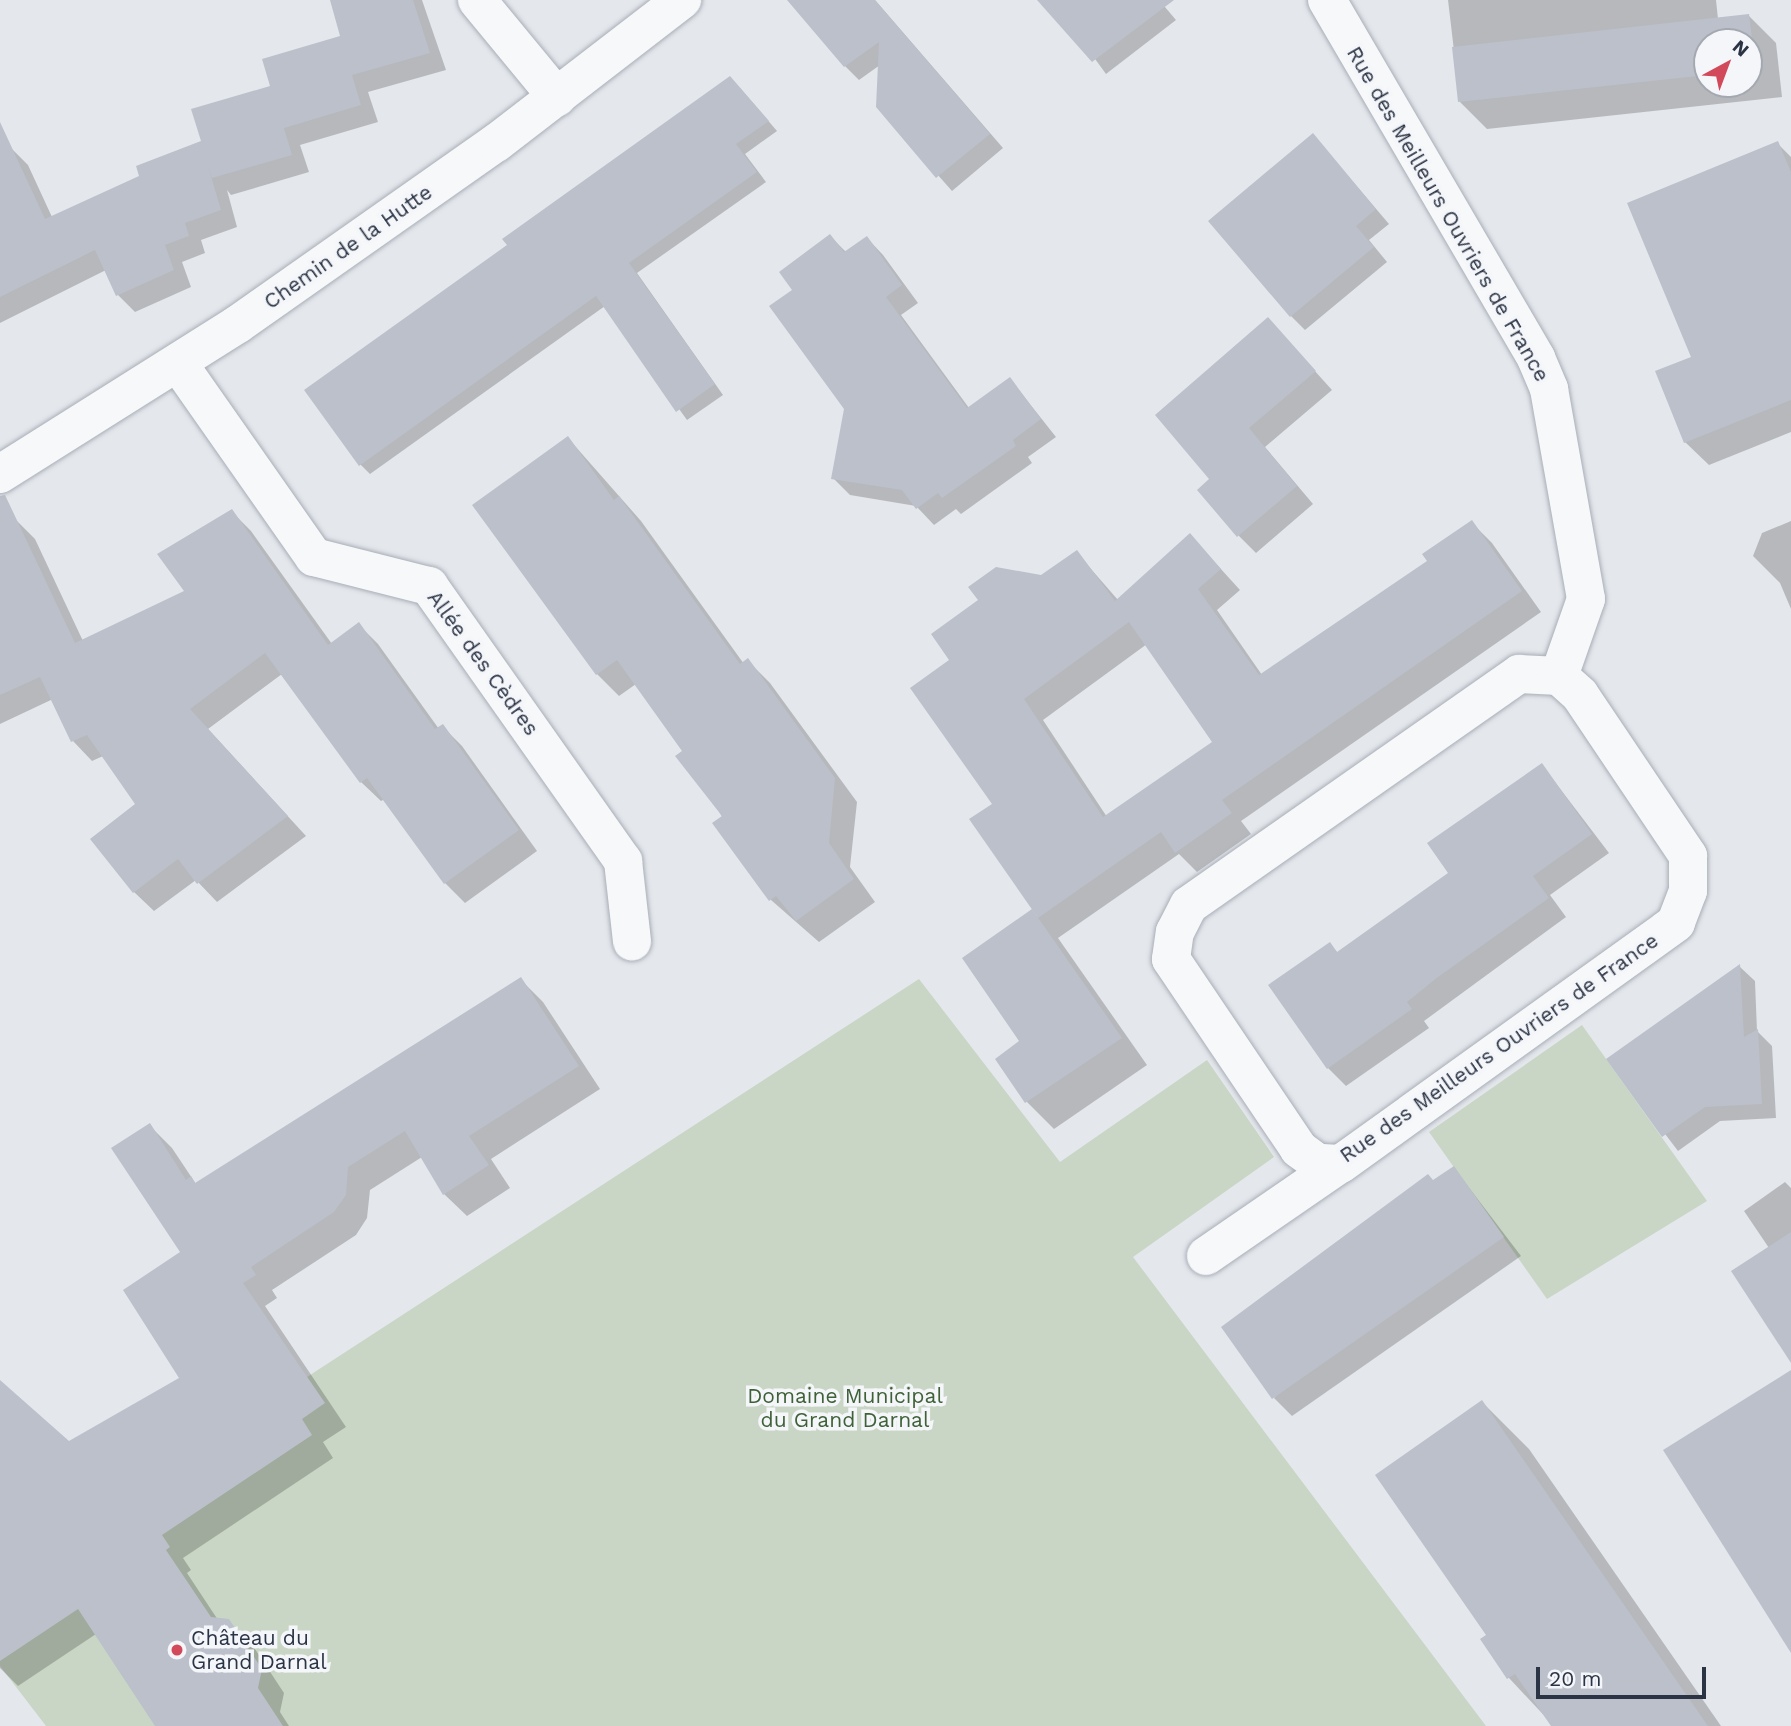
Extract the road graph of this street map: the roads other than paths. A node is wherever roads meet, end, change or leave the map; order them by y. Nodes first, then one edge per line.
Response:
1 (477, 0) edge
2 (682, 0) edge
3 (1327, 0) edge
4 (557, 97) junction
5 (178, 363) junction
6 (0, 474) edge
7 (1559, 677) junction
8 (632, 941) dead end
9 (1340, 1164) junction
10 (1206, 1256) dead end

1 - 4 street
2 - 4 street, Chemin de la Hutte
3 - 7 street, Rue des Meilleurs Ouvriers de France
4 - 5 street, Chemin de la Hutte
5 - 6 street, Chemin de la Hutte
5 - 8 street, Allée des Cèdres
7 - 9 street, Rue des Meilleurs Ouvriers de France
7 - 9 street, Rue des Meilleurs Ouvriers de France
9 - 10 street

